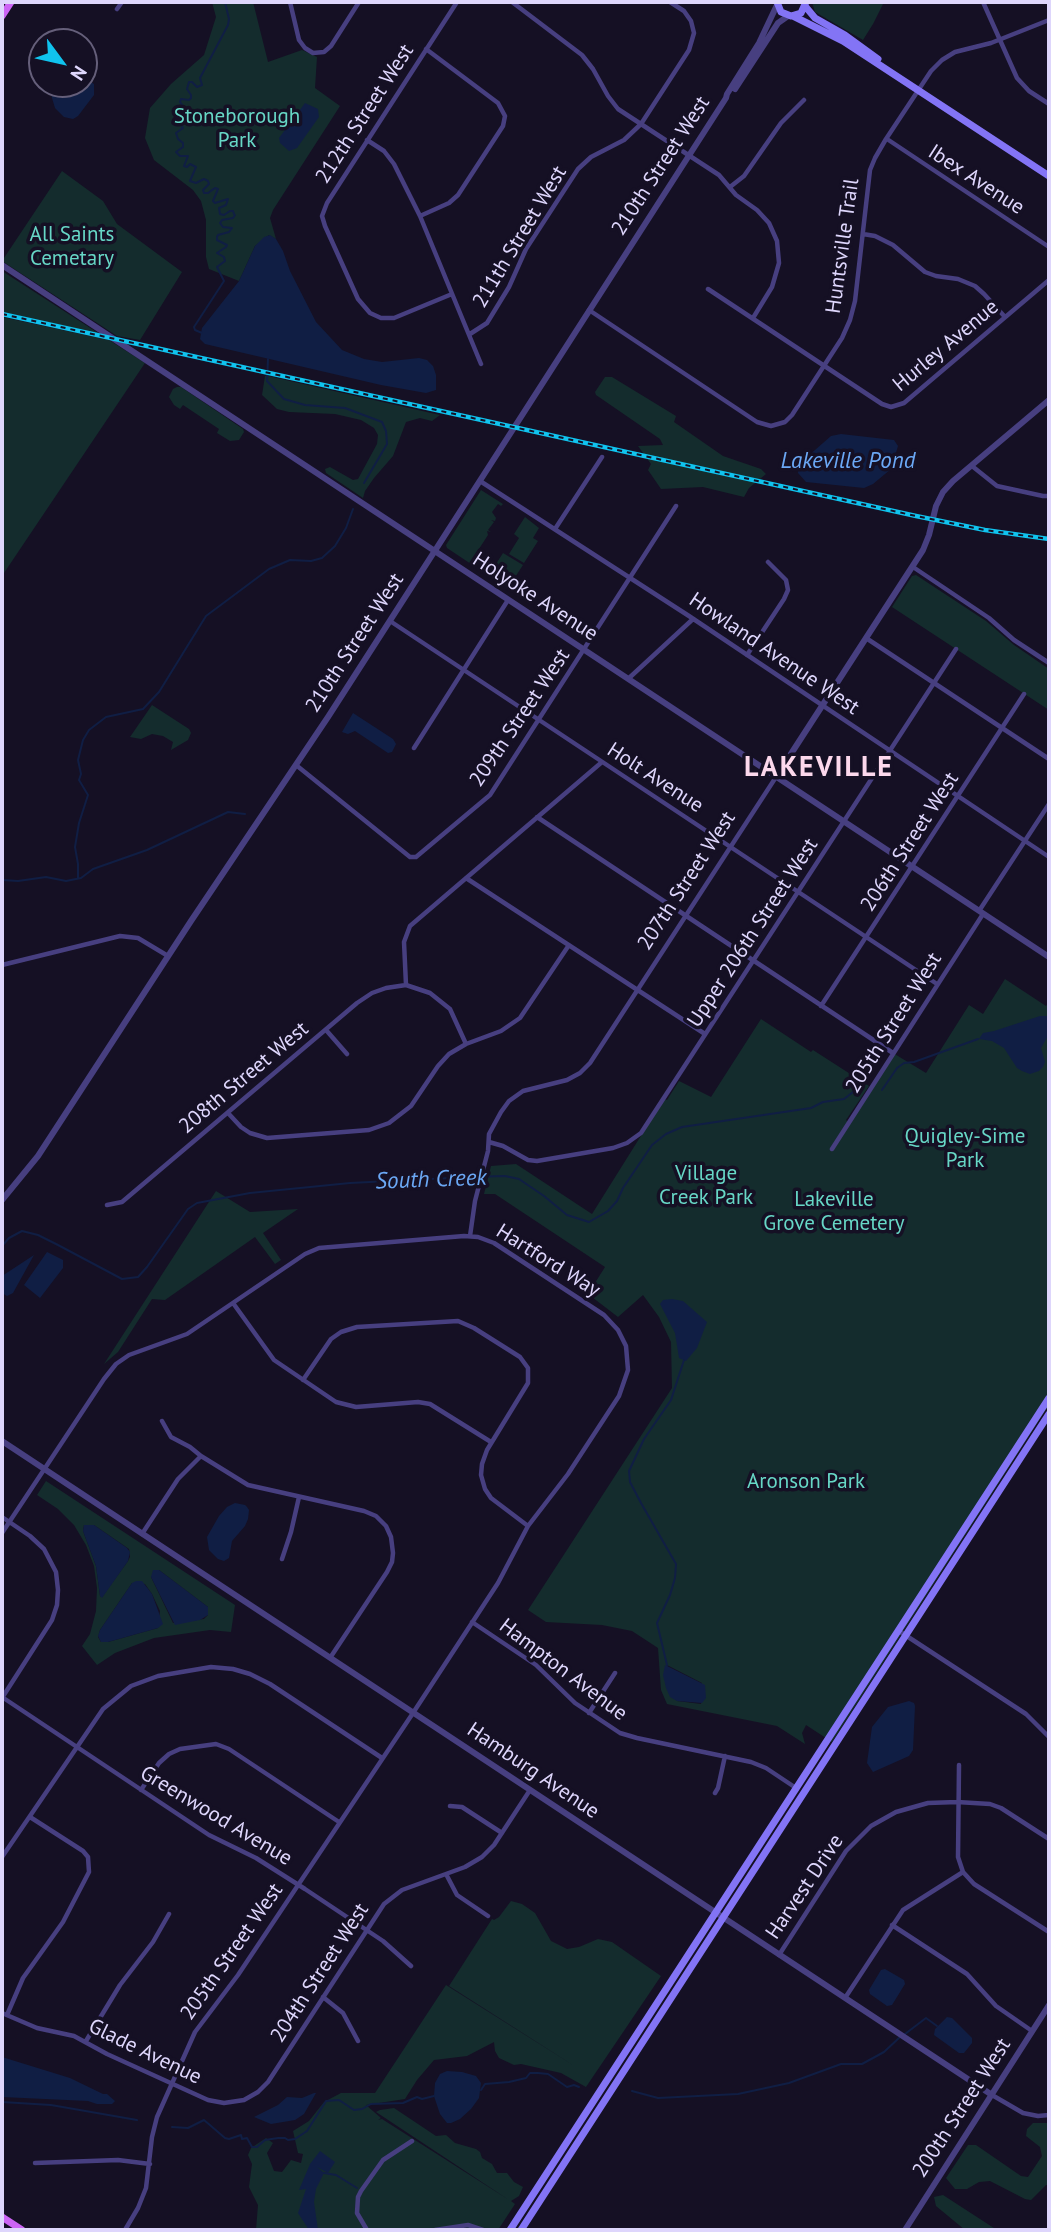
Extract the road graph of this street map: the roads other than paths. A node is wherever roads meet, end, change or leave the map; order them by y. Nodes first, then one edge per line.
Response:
1 (11, 2) edge
2 (122, 2) edge
3 (290, 2) edge
4 (359, 2) edge
5 (457, 2) edge
6 (512, 2) edge
7 (670, 2) edge
8 (983, 2) edge
9 (777, 3) edge
10 (806, 4) edge
11 (117, 9) dead end
12 (2, 16) edge
13 (791, 16) junction
14 (1049, 20) edge
15 (1000, 40) junction
16 (426, 49) junction
17 (897, 75) junction
18 (919, 90) junction
19 (726, 98) junction
20 (804, 100) dead end
21 (1049, 104) edge
22 (641, 124) junction
23 (886, 139) junction
24 (367, 140) junction
25 (688, 155) junction
26 (1049, 176) edge
27 (730, 187) junction
28 (420, 216) junction
29 (863, 234) junction
30 (1049, 247) edge
31 (2, 265) edge
32 (1049, 280) edge
33 (708, 289) dead end
34 (452, 294) junction
35 (589, 309) junction
36 (1005, 317) junction
37 (753, 318) junction
38 (470, 334) junction
39 (481, 364) dead end
40 (824, 365) junction
41 (1049, 400) edge
42 (602, 457) dead end
43 (972, 466) junction
44 (480, 481) junction
45 (1049, 496) edge
46 (677, 506) dead end
47 (555, 529) junction
48 (435, 552) junction
49 (768, 562) dead end
50 (913, 567) junction
51 (631, 578) junction
52 (508, 600) junction
53 (693, 619) junction
54 (390, 621) junction
55 (866, 638) junction
56 (956, 649) dead end
57 (585, 650) junction
58 (747, 655) junction
59 (1049, 663) edge
60 (464, 670) junction
61 (628, 679) junction
62 (935, 683) junction
63 (1024, 694) dead end
64 (822, 705) junction
65 (538, 720) junction
66 (1002, 727) junction
67 (414, 748) dead end
68 (890, 751) junction
69 (1049, 759) edge
70 (602, 762) junction
71 (296, 765) junction
72 (776, 777) junction
73 (958, 796) junction
74 (1049, 804) edge
75 (537, 817) junction
76 (844, 822) junction
77 (1024, 841) junction
78 (730, 847) junction
79 (1049, 857) edge
80 (912, 867) junction
81 (466, 878) junction
82 (798, 892) junction
83 (981, 912) junction
84 (685, 916) junction
85 (866, 938) junction
86 (569, 945) junction
87 (168, 956) junction
88 (1049, 957) edge
89 (754, 962) junction
90 (2, 965) edge
91 (937, 984) junction
92 (406, 985) junction
93 (637, 990) junction
94 (821, 1006) junction
95 (326, 1030) junction
96 (706, 1034) junction
97 (466, 1044) junction
98 (893, 1053) junction
99 (346, 1054) dead end
100 (228, 1112) junction
101 (489, 1142) junction
102 (832, 1149) dead end
103 (2, 1200) edge
104 (107, 1205) dead end
105 (470, 1236) junction
106 (233, 1303) junction
107 (303, 1380) junction
108 (1049, 1398) edge
109 (1049, 1414) edge
110 (162, 1421) dead end
111 (2, 1441) edge
112 (491, 1442) junction
113 (201, 1456) junction
114 (45, 1469) junction
115 (299, 1497) junction
116 (2, 1517) edge
117 (10, 1522) junction
118 (528, 1526) junction
119 (2, 1533) edge
120 (142, 1534) junction
121 (282, 1559) dead end
122 (472, 1622) junction
123 (903, 1633) junction
124 (330, 1658) junction
125 (615, 1673) dead end
126 (2, 1698) edge
127 (413, 1713) junction
128 (589, 1713) junction
129 (1049, 1737) edge
130 (77, 1747) junction
131 (725, 1756) junction
132 (383, 1758) junction
133 (959, 1765) dead end
134 (796, 1788) junction
135 (141, 1790) junction
136 (530, 1790) junction
137 (715, 1793) dead end
138 (957, 1802) junction
139 (450, 1807) dead end
140 (30, 1817) junction
141 (339, 1822) junction
142 (502, 1833) junction
143 (1049, 1839) edge
144 (2, 1857) edge
145 (963, 1872) junction
146 (446, 1874) junction
147 (297, 1884) junction
148 (169, 1914) dead end
149 (488, 1916) dead end
150 (719, 1916) junction
151 (892, 1925) junction
152 (366, 1930) junction
153 (1049, 1932) edge
154 (779, 1955) junction
155 (411, 1966) dead end
156 (323, 1997) junction
157 (845, 1998) junction
158 (1049, 2005) edge
159 (4, 2014) edge
160 (1032, 2031) junction
161 (86, 2041) junction
162 (358, 2041) dead end
163 (269, 2079) joint
164 (172, 2082) junction
165 (992, 2095) junction
166 (1049, 2115) edge
167 (412, 2141) dead end
168 (35, 2163) dead end
169 (150, 2164) junction
170 (2, 2217) edge
171 (22, 2230) edge
172 (125, 2230) edge
173 (367, 2230) edge
174 (435, 2230) edge
175 (483, 2230) edge
176 (510, 2230) edge
177 (521, 2230) edge
178 (905, 2230) edge

1 - 12 main road
2 - 11 street
3 - 4 street
5 - 16 street, 212th Street West
6 - 22 street
7 - 22 street, 211th Street West
8 - 15 street
9 - 13 main road
9 - 19 street, 210th Street West
10 - 13 main road
10 - 17 main road
13 - 17 main road
13 - 19 street, 210th Street West
14 - 15 street
15 - 18 street
15 - 21 street
16 - 24 street, 212th Street West
16 - 28 street
17 - 18 main road
18 - 23 street, Huntsville Trail
18 - 26 main road
19 - 25 street, 210th Street West
20 - 27 street
22 - 25 street
22 - 38 street, 211th Street West
23 - 29 street, Huntsville Trail
23 - 30 street, Ibex Avenue
24 - 28 street
24 - 34 street, 212th Street West
25 - 27 street
25 - 35 street, 210th Street West
27 - 37 street
28 - 34 street
29 - 36 street
29 - 40 street, Huntsville Trail
31 - 48 street, Holyoke Avenue
32 - 36 street, Hurley Avenue
33 - 37 street, Hurley Avenue
34 - 38 street
35 - 40 street, Huntsville Trail
35 - 44 street, 210th Street West
36 - 40 street, Hurley Avenue
37 - 40 street, Hurley Avenue
38 - 39 street
41 - 43 street, 207th Street West
42 - 47 street
43 - 45 street
43 - 50 street, 207th Street West
44 - 47 street, Howland Avenue West
44 - 48 street, 210th Street West
46 - 51 street, 209th Street West
47 - 51 street, Howland Avenue West
48 - 52 street, Holyoke Avenue
48 - 54 street, 210th Street West
49 - 58 street
50 - 55 street, 207th Street West
50 - 59 street
51 - 53 street, Howland Avenue West
51 - 57 street, 209th Street West
52 - 57 street, Holyoke Avenue
52 - 60 street
53 - 58 street, Howland Avenue West
53 - 61 street
54 - 60 street, Holt Avenue
54 - 71 street, 210th Street West
55 - 62 street
55 - 64 street, 207th Street West
56 - 62 street, Upper 206th Street West
57 - 61 street, Holyoke Avenue
57 - 65 street, 209th Street West
58 - 64 street, Howland Avenue West
60 - 65 street, Holt Avenue
60 - 67 street
61 - 72 street, Holyoke Avenue
62 - 66 street
62 - 68 street, Upper 206th Street West
63 - 66 street, 206th Street West
64 - 68 street, Howland Avenue West
64 - 72 street, 207th Street West
65 - 70 street, Holt Avenue
65 - 71 street, 209th Street West
66 - 69 street
66 - 73 street, 206th Street West
68 - 73 street, Howland Avenue West
68 - 76 street, Upper 206th Street West
70 - 75 street
70 - 78 street, Holt Avenue
71 - 87 street, 210th Street West
72 - 76 street, Holyoke Avenue
72 - 78 street, 207th Street West
73 - 77 street, Howland Avenue West
73 - 80 street, 206th Street West
74 - 77 street, 205th Street West
75 - 81 street
75 - 84 street
76 - 80 street, Holyoke Avenue
76 - 82 street, Upper 206th Street West
77 - 79 street, Howland Avenue West
77 - 83 street, 205th Street West
78 - 82 street, Holt Avenue
78 - 84 street, 207th Street West
80 - 83 street, Holyoke Avenue
80 - 85 street, 206th Street West
81 - 86 street
81 - 92 street
82 - 85 street, Holt Avenue
82 - 89 street, Upper 206th Street West
83 - 88 street, Holyoke Avenue
83 - 91 street, 205th Street West
84 - 89 street
84 - 93 street, 207th Street West
85 - 91 street, Holt Avenue
85 - 94 street, 206th Street West
86 - 93 street
86 - 97 street
87 - 90 street
87 - 103 street, 210th Street West
89 - 94 street
89 - 96 street, Upper 206th Street West
91 - 98 street, 205th Street West
92 - 95 street, 208th Street West
92 - 97 street
93 - 96 street
93 - 101 street, 207th Street West
94 - 98 street
95 - 99 street
95 - 100 street, 208th Street West
96 - 101 street, Upper 206th Street West
97 - 100 street
98 - 102 street, 205th Street West
100 - 104 street, 208th Street West
101 - 105 street, 207th Street West
105 - 106 street, Hartford Way
105 - 118 street, Hartford Way
106 - 107 street
106 - 114 street, Hartford Way
107 - 112 street
107 - 112 street
108 - 123 main road
109 - 123 main road
110 - 113 street
111 - 114 street, Hamburg Avenue
112 - 118 street
113 - 115 street
113 - 120 street
114 - 117 street, Hartford Way
114 - 120 street, Hamburg Avenue
115 - 121 street
115 - 124 street
116 - 117 street
117 - 119 street, Hartford Way
117 - 126 street
118 - 122 street, Hartford Way
120 - 124 street, Hamburg Avenue
122 - 127 street, Hartford Way
122 - 128 street, Hampton Avenue
123 - 129 street
123 - 134 main road
123 - 150 main road
124 - 127 street, Hamburg Avenue
125 - 128 street
126 - 130 street, Greenwood Avenue
127 - 132 street, 205th Street West
127 - 136 street, Hamburg Avenue
128 - 131 street, Hampton Avenue
130 - 132 street
130 - 135 street, Greenwood Avenue
130 - 140 street
131 - 134 street, Hampton Avenue
131 - 137 street
132 - 141 street, 205th Street West
133 - 138 street
134 - 150 main road
135 - 141 street
135 - 147 street, Greenwood Avenue
136 - 142 street, 204th Street West
136 - 150 street, Hamburg Avenue
138 - 143 street, Harvest Drive
138 - 145 street
138 - 154 street, Harvest Drive
139 - 142 street
140 - 144 street
140 - 159 street
141 - 147 street, 205th Street West
142 - 146 street, 204th Street West
145 - 151 street
145 - 153 street
146 - 149 street
146 - 152 street, 204th Street West
147 - 152 street, Greenwood Avenue
147 - 164 street, 205th Street West
148 - 161 street
150 - 154 street, Hamburg Avenue
150 - 176 main road
150 - 177 main road
151 - 157 street
151 - 160 street
152 - 155 street, Greenwood Avenue
152 - 156 street, 204th Street West
154 - 157 street, Hamburg Avenue
156 - 162 street
156 - 163 street, 204th Street West
157 - 165 street, Hamburg Avenue
158 - 160 street, 200th Street West
159 - 161 street, Glade Avenue
160 - 165 street, 200th Street West
161 - 164 street, Glade Avenue
163 - 164 street, Glade Avenue
164 - 169 street, 205th Street West
165 - 166 street, Hamburg Avenue
165 - 178 street, 200th Street West
167 - 173 street
168 - 169 street
169 - 172 street, 205th Street West
170 - 171 main road
174 - 175 street

